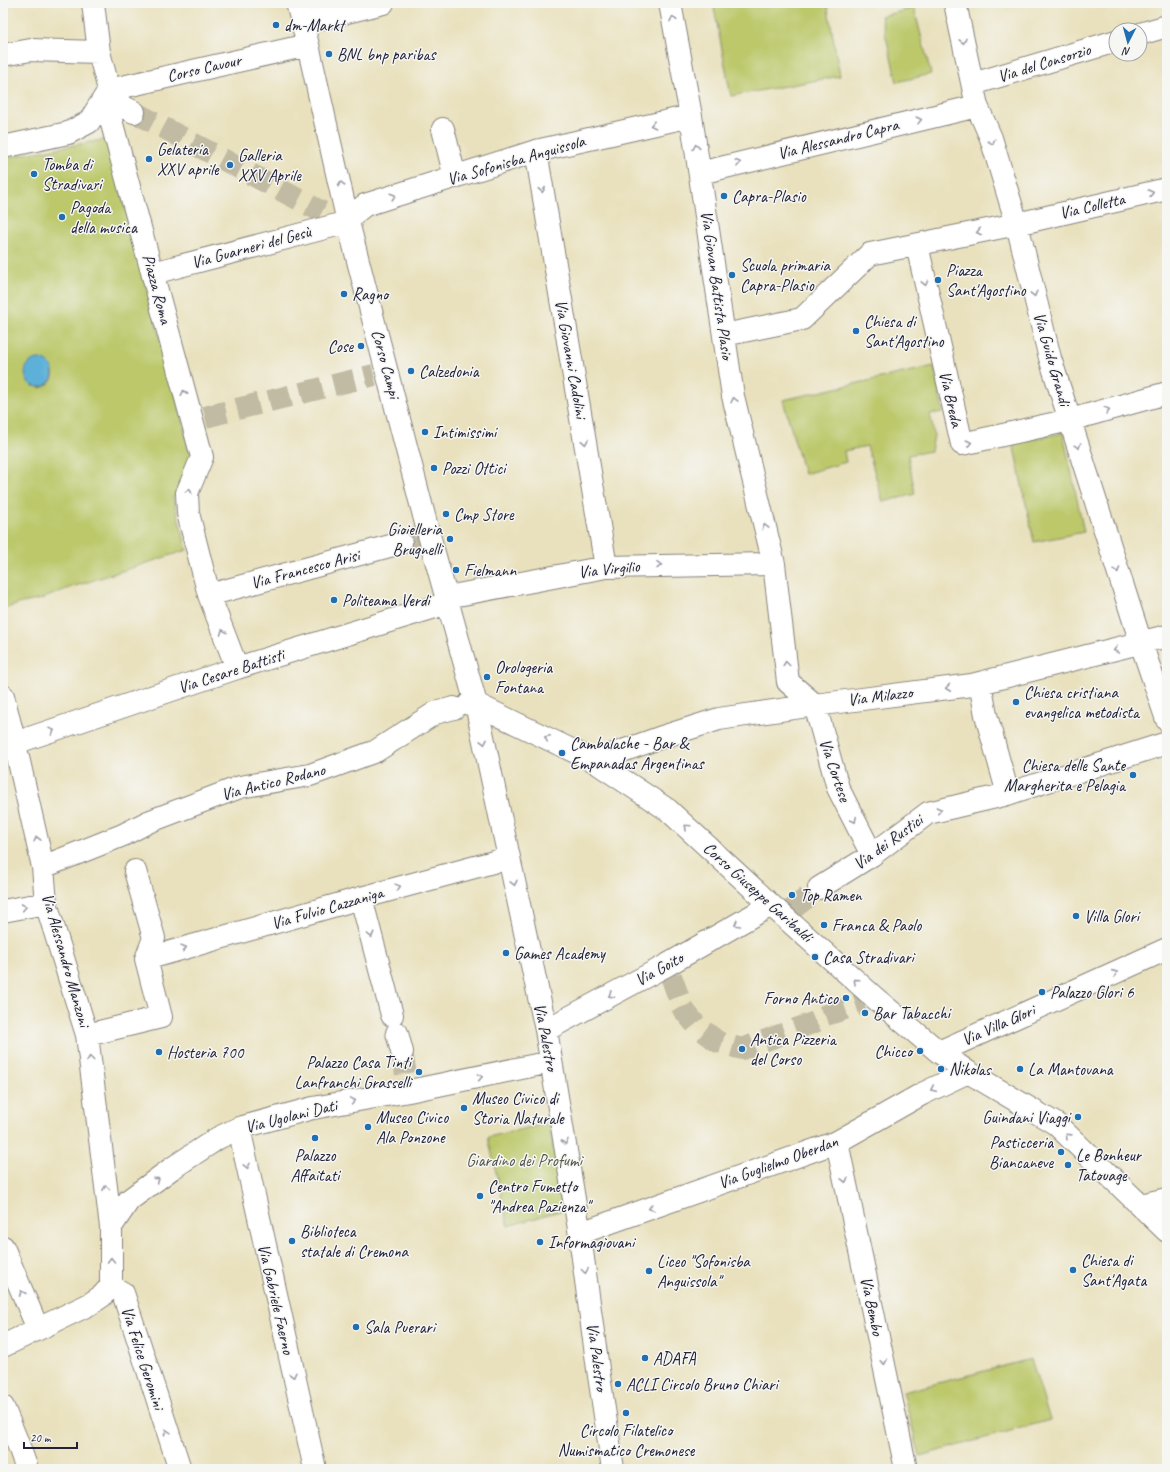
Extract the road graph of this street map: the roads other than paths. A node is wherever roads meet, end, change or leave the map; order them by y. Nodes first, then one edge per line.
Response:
1 (93, 3) edge
2 (383, 3) edge
3 (670, 3) edge
4 (955, 3) edge
5 (300, 13) edge
6 (1167, 26) edge
7 (1148, 32) edge
8 (1108, 43) edge
9 (308, 45) junction
10 (99, 52) junction
11 (3, 55) edge
12 (972, 84) junction
13 (107, 94) junction
14 (977, 106) junction
15 (134, 112) tunnel mouth
16 (692, 116) junction
17 (443, 129) dead end
18 (3, 147) edge
19 (536, 152) junction
20 (700, 173) junction
21 (455, 177) junction
22 (1167, 189) edge
23 (322, 212) tunnel mouth
24 (348, 222) junction
25 (1017, 224) junction
26 (917, 245) junction
27 (153, 273) junction
28 (724, 335) junction
29 (1167, 393) edge
30 (1070, 420) junction
31 (417, 538) junction
32 (774, 564) junction
33 (606, 566) junction
34 (209, 595) junction
35 (447, 600) junction
36 (1167, 636) edge
37 (1141, 643) junction
38 (237, 668) junction
39 (980, 683) junction
40 (3, 696) edge
41 (466, 705) junction
42 (815, 705) junction
43 (1167, 720) edge
44 (1167, 743) edge
45 (9, 745) edge
46 (594, 761) junction
47 (1008, 794) junction
48 (872, 855) junction
49 (508, 858) junction
50 (43, 868) junction
51 (135, 871) dead end
52 (819, 888) tunnel mouth
53 (361, 898) junction
54 (46, 903) junction
55 (3, 911) edge
56 (782, 911) junction
57 (1167, 949) edge
58 (146, 959) junction
59 (546, 1030) junction
60 (397, 1034) tunnel mouth
61 (88, 1036) junction
62 (939, 1052) junction
63 (551, 1062) junction
64 (968, 1072) junction
65 (238, 1128) junction
66 (837, 1142) junction
67 (1167, 1199) edge
68 (1140, 1205) junction
69 (111, 1227) junction
70 (579, 1229) junction
71 (1167, 1231) edge
72 (3, 1247) edge
73 (111, 1286) junction
74 (38, 1329) junction
75 (3, 1346) edge
76 (3, 1407) edge
77 (10, 1441) edge
78 (608, 1468) edge
79 (27, 1469) edge
80 (180, 1469) edge
81 (315, 1469) edge
82 (906, 1469) edge

1 - 10 street, Piazza Roma
2 - 5 street
16 -> 3 street, Via Giovan Battista Plasio
4 -> 12 street, Via Guido Grandi
5 - 9 street, Corso Campi
6 - 7 street
8 - 12 street, Via del Consorzio
9 - 13 street, Corso Cavour
24 -> 9 street, Corso Campi
10 - 11 street
10 - 13 street, Piazza Roma
12 - 14 street, Via Guido Grandi
13 - 15 street
13 - 18 street
13 - 27 street, Piazza Roma
20 -> 14 street, Via Alessandro Capra
14 -> 25 street, Via Guido Grandi
16 -> 19 street, Via Sofonisba Anguissola
20 -> 16 street, Via Giovan Battista Plasio
17 - 21 street
19 - 21 street, Via Sofonisba Anguissola
19 -> 33 street, Via Giovanni Cadolini
20 - 28 street, Via Giovan Battista Plasio
24 -> 21 street, Via Sofonisba Anguissola
25 -> 22 street, Via Colletta
23 - 24 street
24 - 27 street, Via Guarneri del Gesù
24 - 31 street, Corso Campi
25 -> 26 street
25 -> 30 street, Via Guido Grandi
26 - 28 street
26 -> 30 street, Via Breda
34 -> 27 street, Piazza Roma
32 -> 28 street, Via Giovan Battista Plasio
30 -> 29 street
30 -> 37 street, Via Guido Grandi
31 - 34 street, Via Francesco Arisi
31 - 35 street, Corso Campi
33 -> 32 street, Via Virgilio
42 -> 32 street, Via Giovan Battista Plasio
33 - 35 street, Via Virgilio
38 -> 34 street
35 - 38 street, Via Cesare Battisti
35 - 41 street, Corso Campi
36 - 37 street, Via Milazzo
37 -> 39 street, Via Milazzo
37 - 43 street, Via Guido Grandi
45 -> 38 street, Via Cesare Battisti
39 -> 42 street, Via Milazzo
39 - 47 street
40 - 45 street, Via Alessandro Manzoni
46 -> 41 street, Corso Giuseppe Garibaldi
41 -> 49 street, Via Palestro
41 - 50 street, Via Antico Rodano
42 - 46 street, Via Milazzo
42 -> 48 street, Via Cortese
44 - 47 street, Via dei Rustici
50 -> 45 street, Via Alessandro Manzoni
56 -> 46 street, Corso Giuseppe Garibaldi
48 -> 47 street, Via dei Rustici
48 - 52 street, Via dei Rustici
53 -> 49 street, Via Fulvio Cazzaniga
49 -> 59 street, Via Palestro
50 - 54 street, Via Alessandro Manzoni
51 - 58 street
58 -> 53 street, Via Fulvio Cazzaniga
53 -> 60 street
55 -> 54 street
54 - 61 street, Via Alessandro Manzoni
56 -> 59 street, Via Goito
62 -> 56 street, Corso Giuseppe Garibaldi
62 -> 57 street, Via Villa Glori
58 - 61 street
59 - 63 street, Via Palestro
69 -> 61 street, Via Alessandro Manzoni
62 - 64 street, Corso Giuseppe Garibaldi
65 -> 63 street, Via Ugolani Dati
63 -> 70 street, Via Palestro
64 -> 66 street, Via Guglielmo Oberdan
68 -> 64 street, Corso Giuseppe Garibaldi
69 -> 65 street, Via Ugolani Dati
65 -> 81 street, Via Gabriele Faerno
66 -> 70 street, Via Guglielmo Oberdan
66 -> 82 street, Via Bembo
67 - 68 street
68 - 71 street, Corso Giuseppe Garibaldi
73 -> 69 street, Via Felice Geromini
70 -> 78 street, Via Palestro
74 -> 72 street
73 - 74 street
80 -> 73 street, Via Felice Geromini
74 - 75 street
76 - 77 street
77 - 79 street

